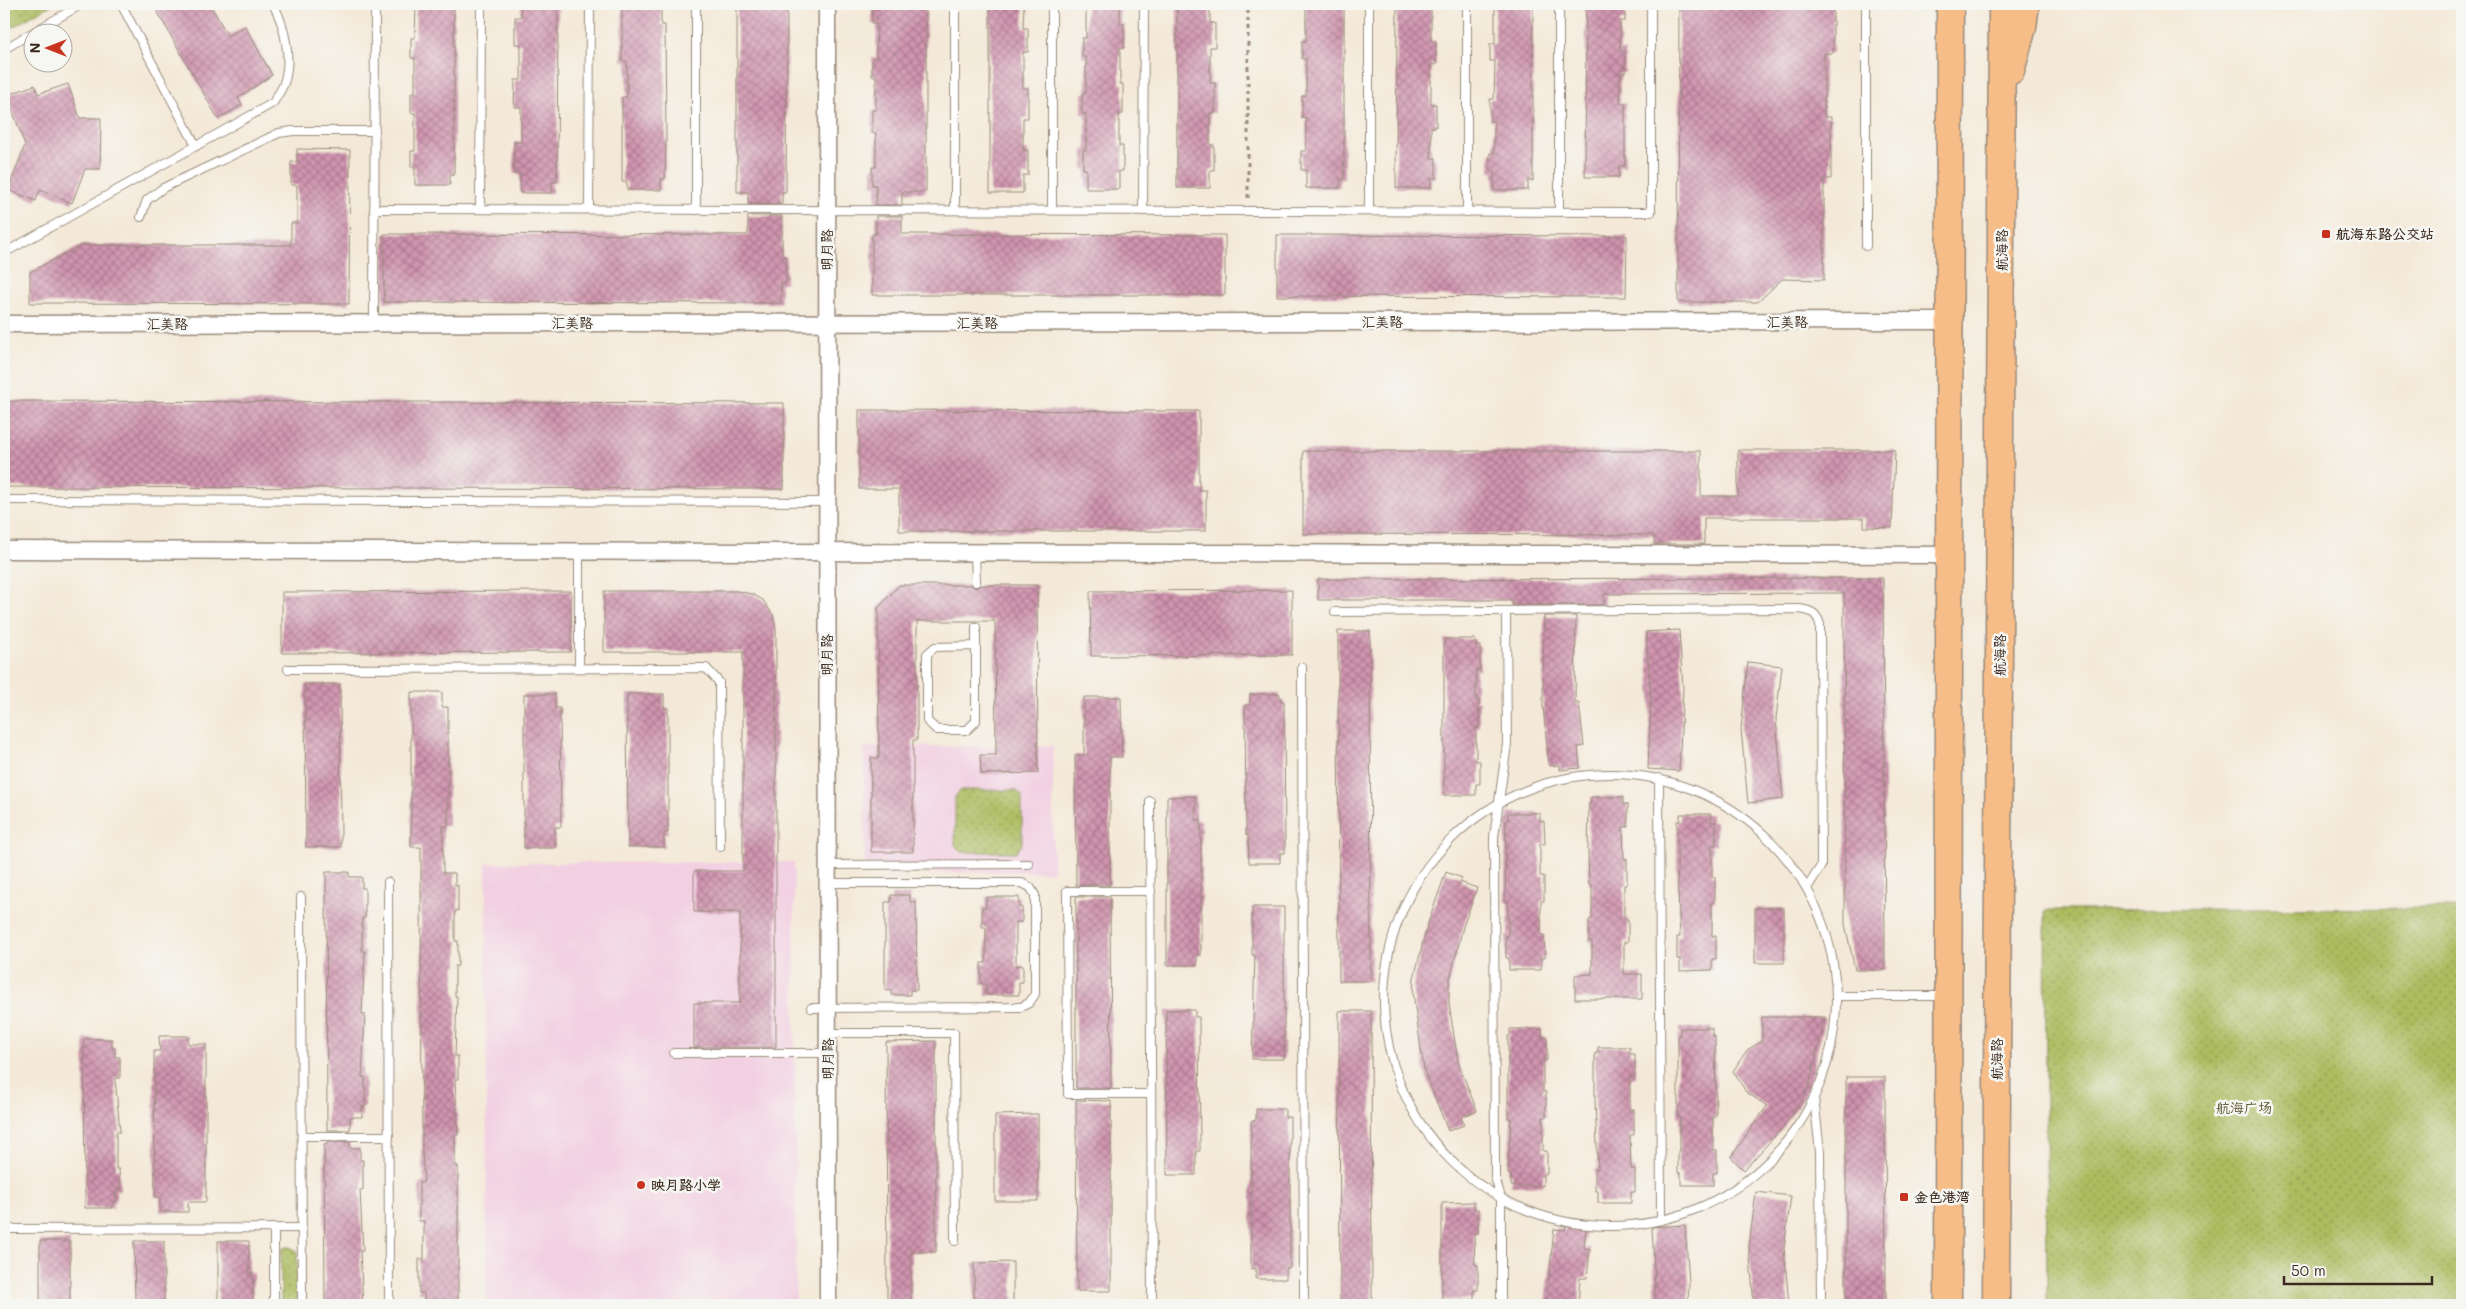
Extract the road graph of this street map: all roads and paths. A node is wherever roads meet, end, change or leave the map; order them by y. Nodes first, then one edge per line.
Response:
1 (82, 4) edge
2 (121, 4) edge
3 (273, 4) edge
4 (375, 4) edge
5 (481, 4) edge
6 (590, 4) edge
7 (696, 4) edge
8 (827, 4) edge
9 (955, 4) edge
10 (1052, 4) edge
11 (1144, 4) edge
12 (1248, 4) edge
13 (1369, 4) edge
14 (1467, 4) edge
15 (1559, 4) edge
16 (1651, 4) edge
17 (1866, 4) edge
18 (1950, 4) edge
19 (2002, 4) edge
20 (2026, 4) edge
21 (4, 48) edge
22 (2002, 103) junction
23 (374, 130) junction
24 (196, 146) junction
25 (374, 209) junction
26 (480, 209) junction
27 (589, 209) junction
28 (696, 210) junction
29 (827, 210) junction
30 (955, 210) junction
31 (1052, 210) junction
32 (1143, 211) junction
33 (1248, 211) junction
34 (1369, 211) junction
35 (1467, 212) junction
36 (1559, 212) junction
37 (141, 217) dead end
38 (1866, 246) dead end
39 (4, 252) edge
40 (1950, 321) junction
41 (374, 323) junction
42 (827, 323) junction
43 (4, 324) edge
44 (4, 500) edge
45 (827, 502) junction
46 (4, 550) edge
47 (579, 552) junction
48 (827, 552) junction
49 (975, 553) junction
50 (1949, 555) junction
51 (976, 582) dead end
52 (1335, 612) dead end
53 (1506, 612) junction
54 (976, 628) dead end
55 (976, 646) junction
56 (1302, 667) dead end
57 (579, 668) junction
58 (288, 669) dead end
59 (1659, 778) junction
60 (1150, 801) dead end
61 (1498, 802) junction
62 (720, 847) dead end
63 (1029, 864) dead end
64 (828, 865) junction
65 (388, 882) dead end
66 (828, 883) junction
67 (1807, 888) junction
68 (1151, 891) junction
69 (301, 897) dead end
70 (1836, 996) junction
71 (1948, 996) junction
72 (811, 1008) dead end
73 (828, 1008) junction
74 (828, 1033) junction
75 (828, 1052) junction
76 (674, 1053) dead end
77 (1151, 1094) junction
78 (1814, 1097) junction
79 (302, 1136) junction
80 (389, 1136) junction
81 (1501, 1198) junction
82 (1660, 1220) junction
83 (274, 1228) junction
84 (302, 1228) junction
85 (4, 1229) edge
86 (955, 1241) dead end
87 (274, 1305) edge
88 (302, 1305) edge
89 (389, 1305) edge
90 (828, 1305) edge
91 (1152, 1305) edge
92 (1304, 1305) edge
93 (1501, 1305) edge
94 (1820, 1305) edge
95 (1948, 1305) edge
96 (1996, 1305) edge

1 - 21 lane
2 - 24 lane
3 - 24 lane
4 - 23 lane
5 - 26 lane
6 - 27 lane
7 - 28 lane
8 - 29 street, 明月路
9 - 30 lane
10 - 31 lane
11 - 32 lane
12 - 33 path
13 - 34 lane
14 - 35 lane
15 - 36 lane
16 - 36 lane
17 - 38 lane
18 - 40 main road
19 - 22 main road, 航海路
20 - 22 main road
22 - 96 main road, 航海路
23 - 25 lane
23 - 37 lane
24 - 39 lane
25 - 26 lane
25 - 41 lane
26 - 27 lane
27 - 28 lane
28 - 29 lane
29 - 30 lane
29 - 42 street, 明月路
30 - 31 lane
31 - 32 lane
32 - 33 lane
33 - 34 lane
34 - 35 lane
35 - 36 lane
40 - 42 street, 汇美路
40 - 50 main road
41 - 42 street, 汇美路
41 - 43 street, 汇美路
42 - 45 street, 明月路
44 - 45 lane
45 - 48 street, 明月路
46 - 47 street
47 - 48 street
47 - 57 lane
48 - 49 street
48 - 64 street, 明月路
49 - 50 street
49 - 51 lane
50 - 71 main road
52 - 53 lane
53 - 61 lane
53 - 67 lane
54 - 55 lane
55 - 55 lane
56 - 92 lane
57 - 58 lane
57 - 62 lane
59 - 61 lane
59 - 67 lane
59 - 82 lane
60 - 68 lane
61 - 81 lane
61 - 81 lane
63 - 64 lane
64 - 66 street, 明月路
65 - 80 lane
66 - 73 street, 明月路
66 - 73 lane
67 - 70 lane
68 - 77 lane
68 - 77 lane
69 - 79 lane
70 - 71 lane
70 - 78 lane
71 - 95 main road
72 - 73 lane
73 - 74 street, 明月路
74 - 75 street, 明月路
74 - 86 lane
75 - 76 lane
75 - 90 street, 明月路
77 - 91 lane
78 - 82 lane
78 - 94 lane
79 - 80 lane
79 - 84 lane
80 - 89 lane
81 - 82 lane
81 - 93 lane
83 - 84 lane
83 - 85 lane
83 - 87 lane
84 - 88 lane

